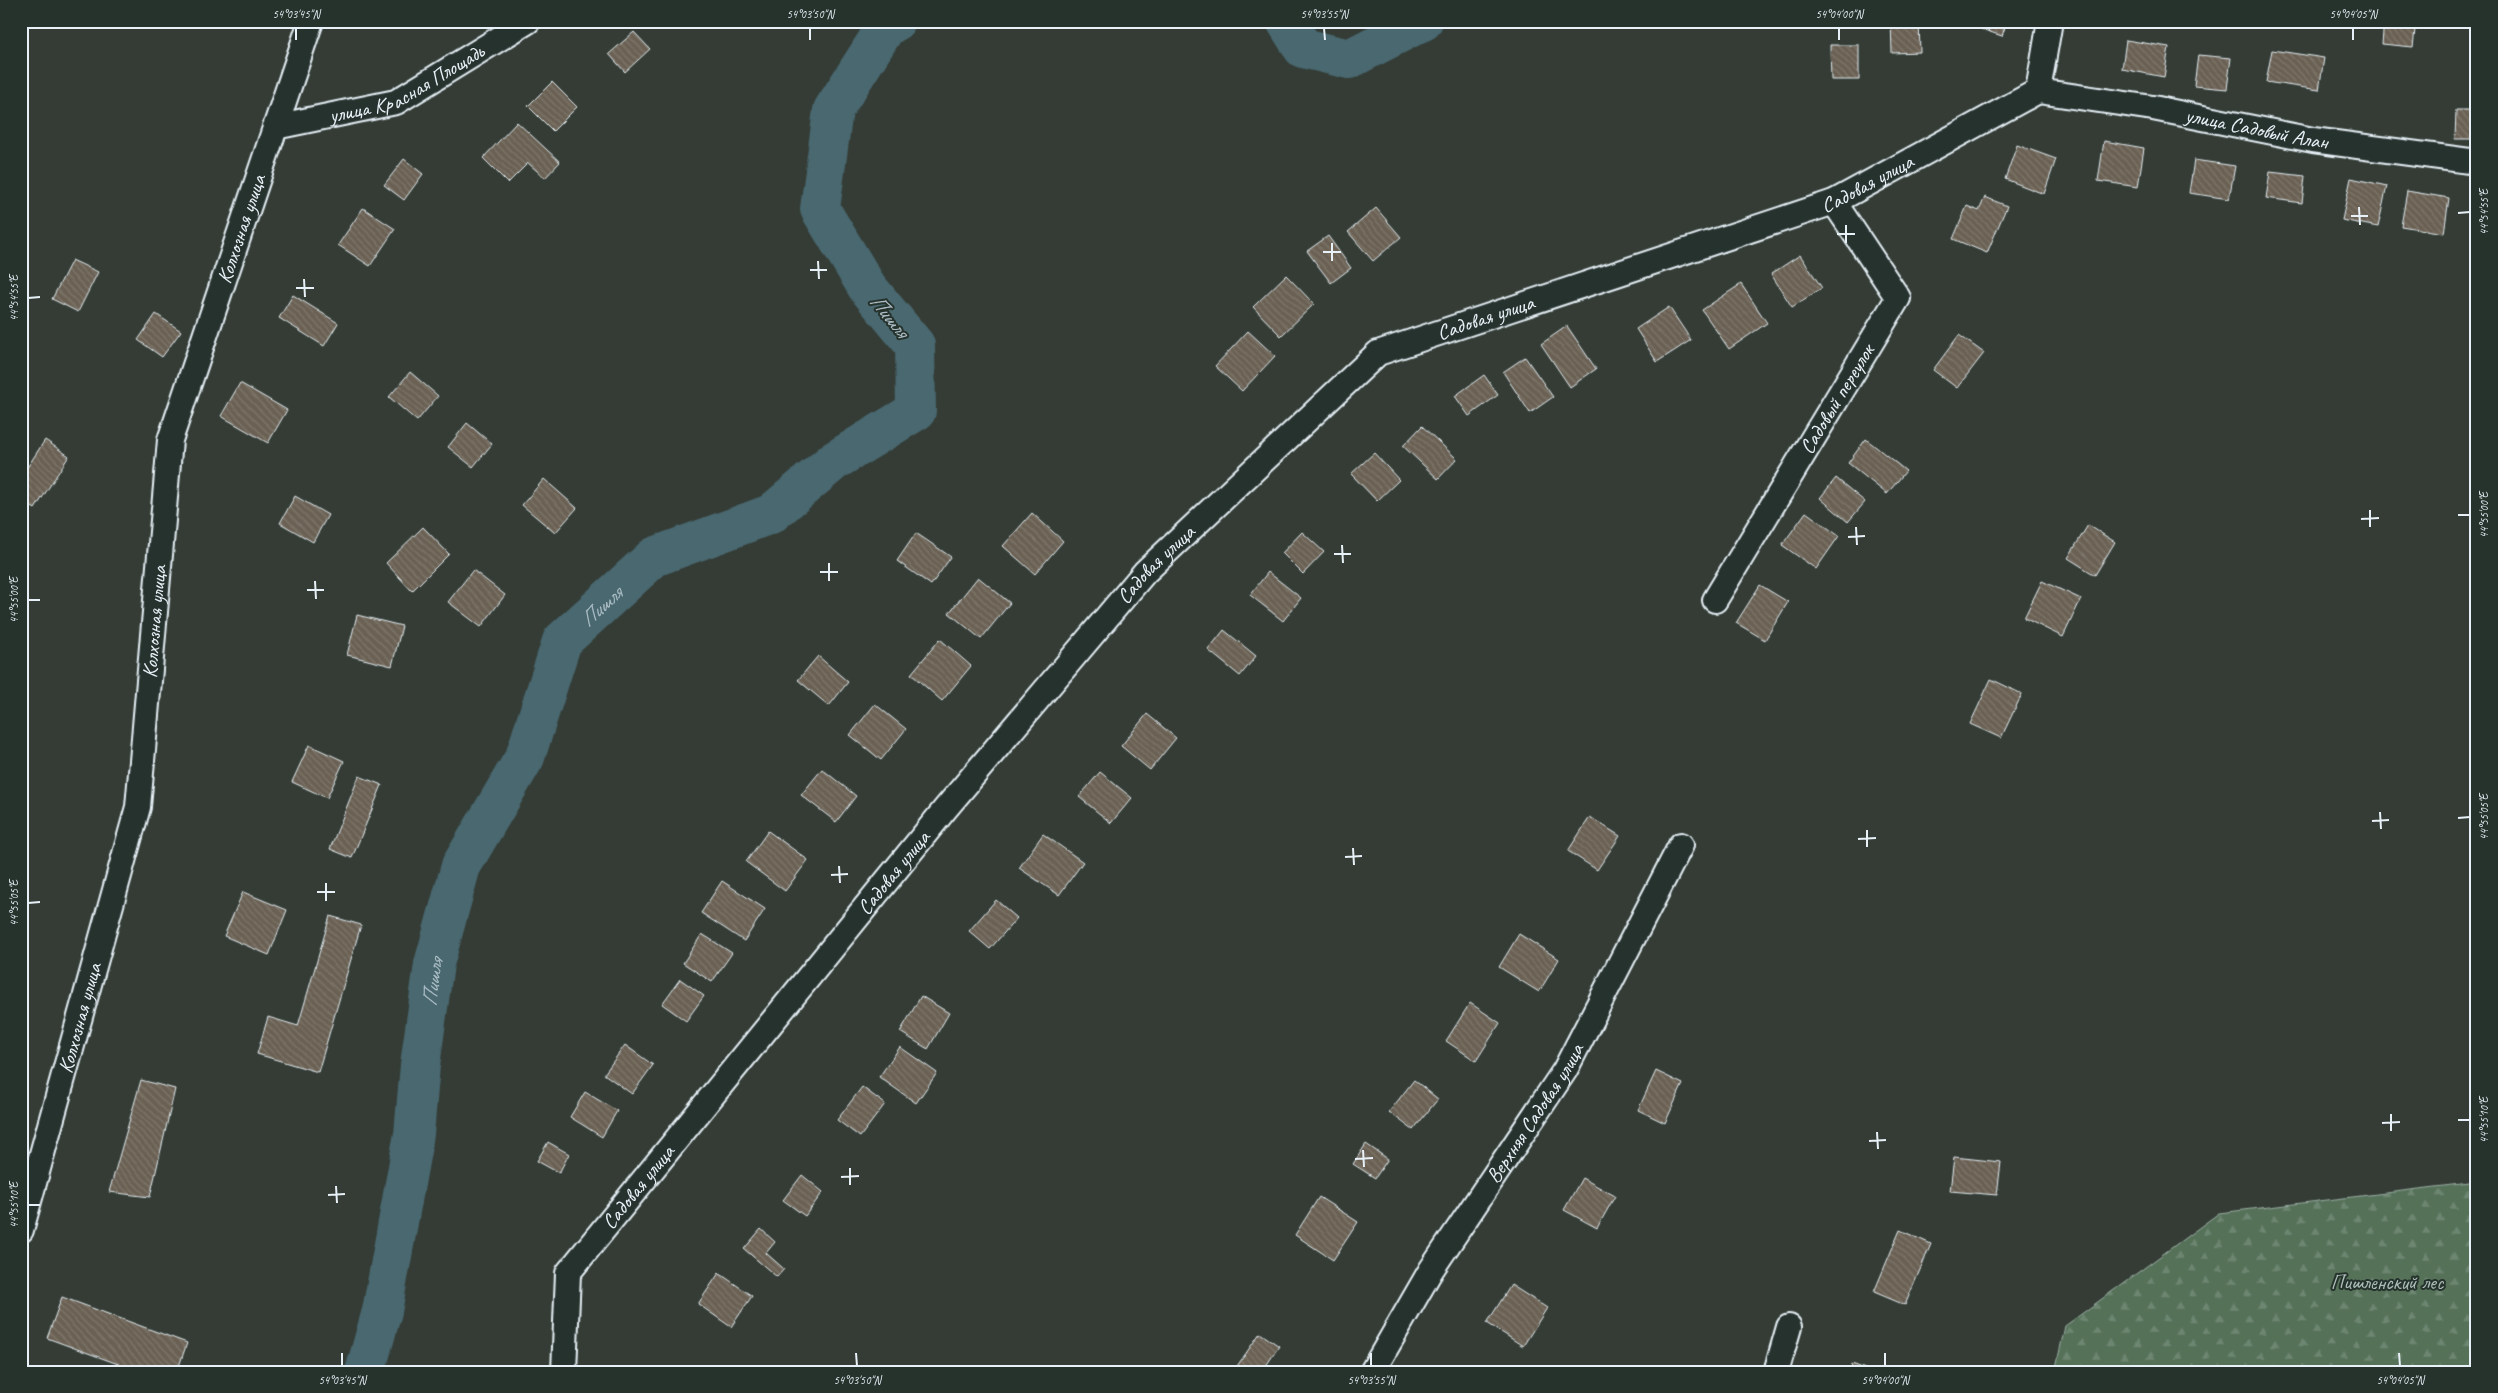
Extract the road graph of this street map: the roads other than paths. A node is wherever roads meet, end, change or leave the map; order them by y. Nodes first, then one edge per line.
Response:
1 (311, 21) edge
2 (528, 21) edge
3 (2050, 21) edge
4 (2038, 91) junction
5 (276, 127) junction
6 (2477, 162) edge
7 (1834, 202) junction
8 (1715, 600) dead end
9 (1681, 845) dead end
10 (21, 1230) edge
11 (1789, 1327) dead end
12 (564, 1372) edge
13 (1372, 1372) edge
14 (1776, 1372) edge

1 - 5 street, Колхозная улица
2 - 5 street, улица Красная Площадь
3 - 4 street
4 - 6 street, улица Садовый Алан
4 - 7 street, Садовая улица
5 - 10 street, Колхозная улица
7 - 8 street, Садовый переулок
7 - 12 street, Садовая улица
9 - 13 street, Верхняя Садовая улица
11 - 14 street

